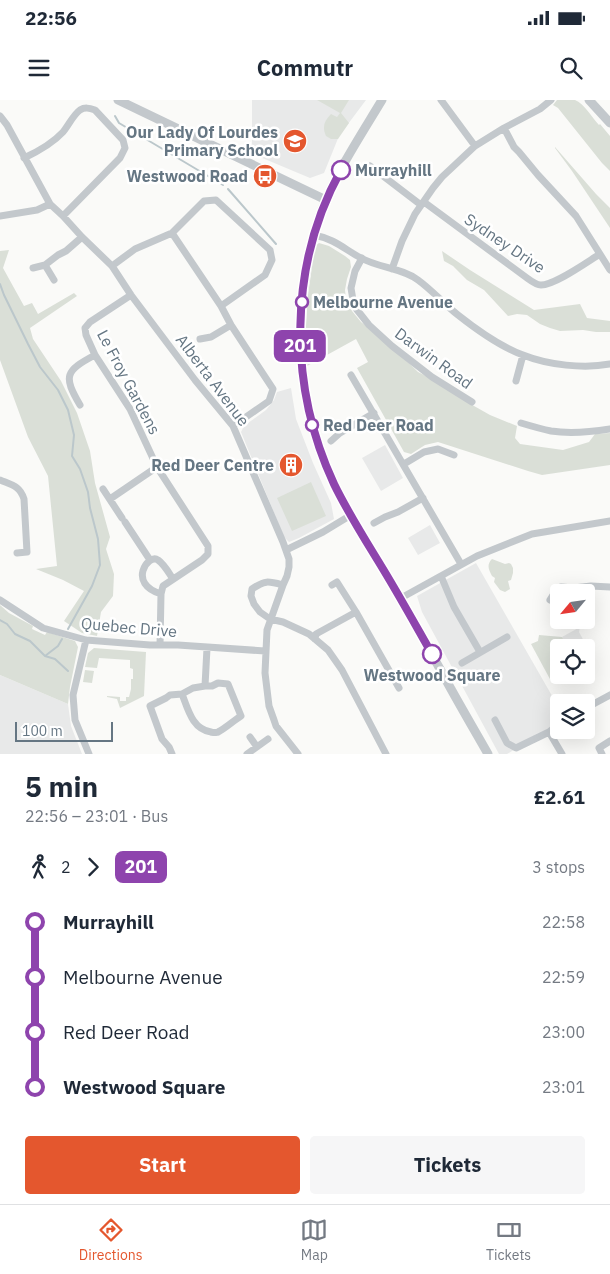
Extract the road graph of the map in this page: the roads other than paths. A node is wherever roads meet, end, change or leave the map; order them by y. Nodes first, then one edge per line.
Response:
1 (118, 100) edge
2 (382, 100) edge
3 (441, 100) edge
4 (551, 100) edge
5 (589, 100) edge
6 (0, 116) edge
7 (610, 124) edge
8 (504, 128) junction
9 (475, 146) junction
10 (24, 158) junction
11 (370, 166) dead end
12 (326, 200) junction
13 (50, 204) junction
14 (422, 204) junction
15 (0, 216) edge
16 (63, 216) junction
17 (172, 233) junction
18 (314, 235) junction
19 (82, 237) junction
20 (600, 254) junction
21 (362, 258) junction
22 (45, 265) junction
23 (112, 266) junction
24 (33, 268) dead end
25 (392, 269) junction
26 (610, 270) edge
27 (54, 280) dead end
28 (131, 295) junction
29 (221, 306) junction
30 (231, 325) junction
31 (200, 338) dead end
32 (95, 355) junction
33 (523, 355) junction
34 (610, 364) edge
35 (352, 375) dead end
36 (516, 381) dead end
37 (472, 402) dead end
38 (80, 405) dead end
39 (374, 413) junction
40 (521, 423) dead end
41 (233, 426) junction
42 (610, 429) edge
43 (331, 441) dead end
44 (454, 455) dead end
45 (404, 464) junction
46 (157, 467) junction
47 (0, 480) edge
48 (103, 489) dead end
49 (423, 498) junction
50 (110, 499) junction
51 (351, 515) junction
52 (610, 521) edge
53 (374, 523) dead end
54 (286, 550) junction
55 (17, 552) dead end
56 (150, 560) junction
57 (462, 564) junction
58 (441, 576) junction
59 (173, 579) junction
60 (283, 585) junction
61 (332, 585) dead end
62 (595, 586) edge
63 (610, 586) edge
64 (162, 594) junction
65 (401, 598) junction
66 (0, 600) edge
67 (356, 612) junction
68 (270, 619) junction
69 (507, 637) dead end
70 (315, 639) junction
71 (86, 640) junction
72 (160, 645) junction
73 (207, 648) junction
74 (265, 651) junction
75 (480, 652) junction
76 (462, 663) dead end
77 (205, 686) junction
78 (399, 688) dead end
79 (182, 694) junction
80 (610, 695) edge
81 (595, 703) edge
82 (495, 720) dead end
83 (549, 732) joint
84 (250, 737) dead end
85 (268, 739) dead end
86 (610, 741) edge
87 (257, 746) junction
88 (89, 754) edge
89 (172, 754) edge
90 (247, 754) edge
91 (298, 754) edge
92 (386, 754) edge
93 (488, 754) edge
94 (562, 754) edge
95 (602, 754) edge

1 - 12 street
2 - 12 street
3 - 9 street
4 - 8 street
5 - 7 street
6 - 10 street, Alberta Avenue
8 - 9 street
8 - 20 street
9 - 14 street
10 - 13 street, Alberta Avenue
10 - 16 street
11 - 14 street
12 - 18 street
13 - 15 street
13 - 16 street, Alberta Avenue
14 - 20 street, Sydney Drive
14 - 25 street
16 - 19 street, Alberta Avenue
17 - 23 street
17 - 29 street
17 - 29 street
18 - 21 street
18 - 51 street
19 - 22 street
19 - 23 street, Alberta Avenue
20 - 26 street
21 - 25 street
21 - 37 street, Darwin Road
22 - 24 street
22 - 27 street
23 - 28 street, Alberta Avenue
25 - 33 street
28 - 32 street, Le Froy Gardens
28 - 41 street, Alberta Avenue
29 - 30 street
30 - 31 street
30 - 41 street
32 - 38 street
32 - 46 street, Le Froy Gardens
33 - 34 street
33 - 36 street
35 - 39 street
39 - 43 street
39 - 45 street
40 - 42 street
41 - 54 street, Alberta Avenue
44 - 45 street
45 - 49 street
46 - 50 street
46 - 59 street, Le Froy Gardens
47 - 55 street
48 - 50 street
49 - 53 street
49 - 57 street
50 - 56 street
51 - 54 street
51 - 65 street
52 - 57 street
54 - 60 street, Alberta Avenue
56 - 59 street
56 - 64 street
57 - 58 street
58 - 65 street
58 - 75 street
59 - 64 street, Le Froy Gardens
60 - 68 street, Alberta Avenue
60 - 68 street
61 - 67 street
62 - 63 street
64 - 72 street
65 - 93 street
66 - 71 street, Quebec Drive
67 - 70 street
67 - 78 street
68 - 70 street
68 - 74 street, Alberta Avenue
69 - 75 street
70 - 92 street
71 - 72 street, Quebec Drive
71 - 88 street
72 - 73 street, Quebec Drive
73 - 74 street, Quebec Drive
73 - 77 street
74 - 91 street, Alberta Avenue
75 - 76 street
77 - 79 street
77 - 79 street
79 - 89 street
80 - 81 street
82 - 83 street
83 - 94 street
84 - 87 street
85 - 87 street
86 - 95 street
87 - 90 street

